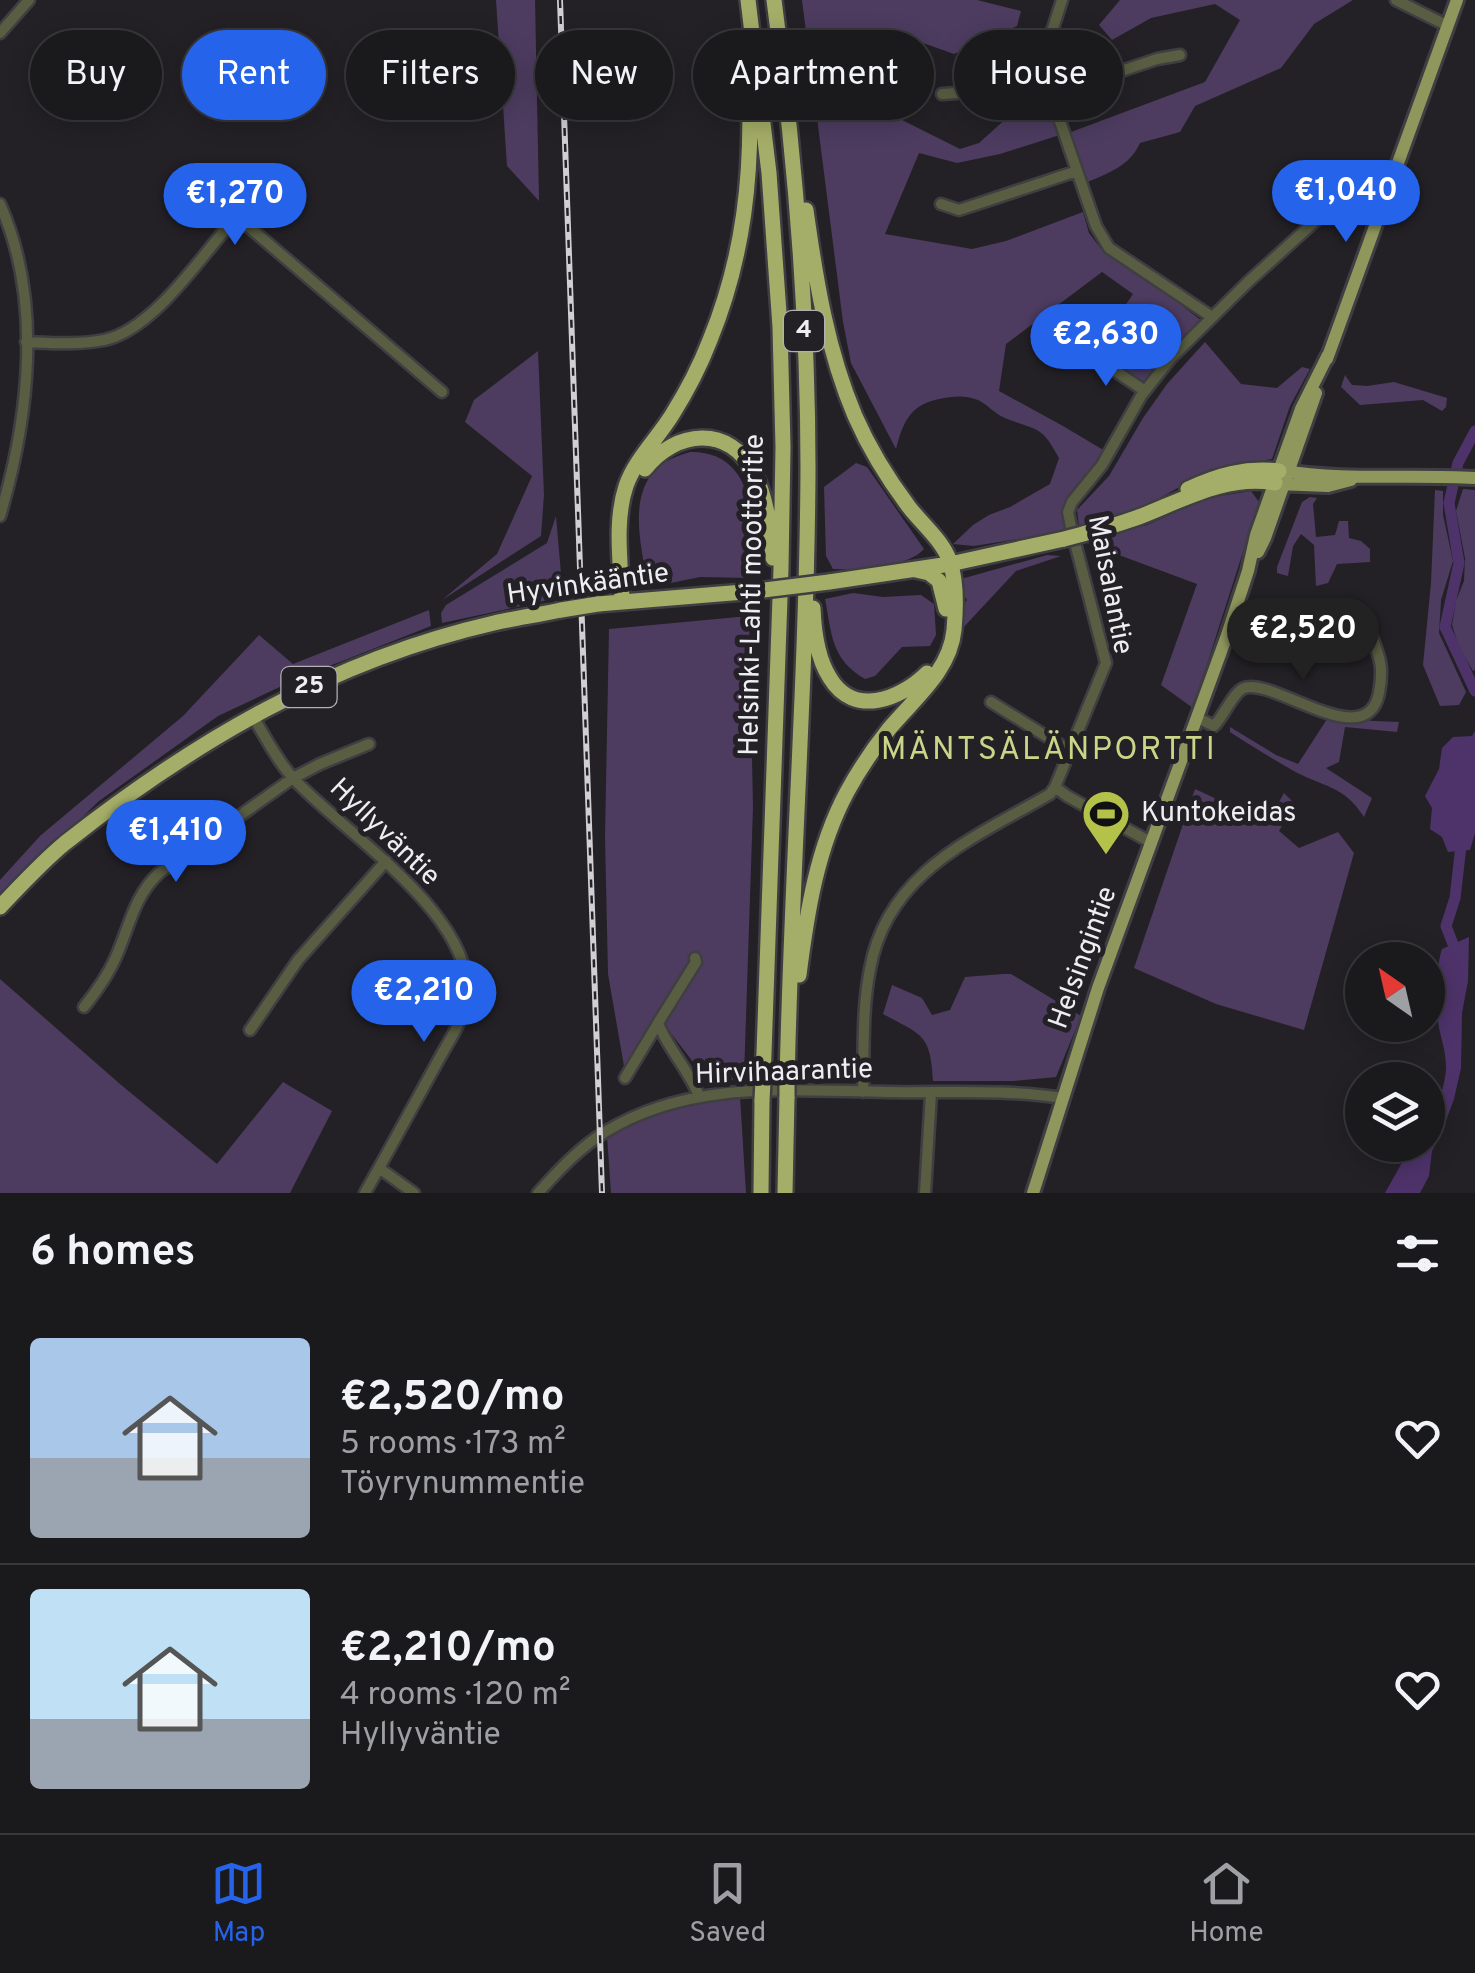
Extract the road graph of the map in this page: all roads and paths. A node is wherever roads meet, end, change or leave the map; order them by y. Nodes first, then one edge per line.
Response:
1 (29, 0) edge
2 (745, 0) edge
3 (774, 0) edge
4 (1062, 0) edge
5 (1396, 0) edge
6 (1457, 0) edge
7 (1448, 26) junction
8 (778, 30) edge
9 (1052, 30) edge
10 (0, 32) edge
11 (1180, 54) dead end
12 (1123, 70) edge
13 (954, 93) edge
14 (942, 94) dead end
15 (788, 120) edge
16 (792, 120) edge
17 (1059, 120) edge
18 (1077, 171) junction
19 (1385, 198) junction
20 (0, 204) edge
21 (942, 204) dead end
22 (1212, 317) junction
23 (26, 342) junction
24 (1096, 354) dead end
25 (1145, 391) junction
26 (442, 392) dead end
27 (808, 472) junction
28 (1282, 478) junction
29 (1475, 478) edge
30 (0, 516) edge
31 (931, 534) junction
32 (1014, 550) junction
33 (950, 564) junction
34 (916, 570) junction
35 (627, 601) junction
36 (1371, 634) dead end
37 (991, 702) dead end
38 (252, 715) junction
39 (775, 716) junction
40 (1198, 718) junction
41 (369, 744) dead end
42 (1070, 751) junction
43 (293, 778) junction
44 (1055, 787) junction
45 (86, 829) junction
46 (1152, 843) junction
47 (386, 861) junction
48 (0, 907) edge
49 (0, 919) edge
50 (694, 958) dead end
51 (84, 1007) dead end
52 (658, 1023) junction
53 (250, 1030) dead end
54 (788, 1036) junction
55 (625, 1078) dead end
56 (863, 1092) junction
57 (932, 1093) junction
58 (699, 1096) junction
59 (1062, 1098) junction
60 (379, 1168) junction
61 (365, 1193) edge
62 (414, 1193) edge
63 (538, 1193) edge
64 (761, 1193) edge
65 (786, 1193) edge
66 (926, 1193) edge
67 (1033, 1193) edge

1 - 10 street
2 - 35 highway
2 - 39 highway, Helsinki-Lahti moottoritie / 4
3 - 8 highway, Helsinki-Lahti moottoritie / 4
4 - 9 street
5 - 7 street
6 - 7 main road, Helsingintie
7 - 19 main road, Helsingintie
11 - 12 street
13 - 14 street
15 - 27 highway, Helsinki-Lahti moottoritie / 4
16 - 31 highway
17 - 18 street
18 - 21 street
18 - 22 street
19 - 22 street, Maisalantie
19 - 28 main road, Helsingintie
20 - 23 street
22 - 25 street, Maisalantie
23 - 26 street
23 - 30 street
24 - 25 street
25 - 42 street, Maisalantie
27 - 34 highway
27 - 54 highway, Helsinki-Lahti moottoritie / 4
28 - 29 main road
28 - 32 highway, Hyvinkääntie / 25, bridge
28 - 40 main road, Helsingintie
31 - 32 highway
31 - 33 highway
32 - 33 highway, Hyvinkääntie / 25
33 - 34 highway, Hyvinkääntie / 25
33 - 54 highway
34 - 35 highway, Hyvinkääntie / 25, bridge
35 - 38 highway, Hyvinkääntie / 25, bridge
35 - 39 highway
36 - 40 street
37 - 42 street
38 - 43 street, Hyllyväntie
38 - 45 highway, Hyvinkääntie / 25
39 - 64 highway, Helsinki-Lahti moottoritie / 4, bridge
40 - 46 main road, Helsingintie
41 - 43 street
42 - 44 street, Maisalantie
43 - 47 street, Hyllyväntie
43 - 51 street
44 - 46 street
44 - 56 street
45 - 48 highway, Hyvinkääntie / 25
45 - 49 highway, Hyvinkääntie / 25
46 - 59 main road, Helsingintie
47 - 53 street
47 - 60 street, Hyllyväntie
50 - 52 street
52 - 55 street
52 - 58 street
54 - 65 highway, Helsinki-Lahti moottoritie / 4
56 - 57 street, Hirvihaarantie
56 - 58 street, Hirvihaarantie
57 - 59 street, Hirvihaarantie
57 - 66 street
58 - 63 street, Hirvihaarantie
59 - 67 main road, Helsingintie
60 - 61 street, Hyllyväntie
60 - 62 street

